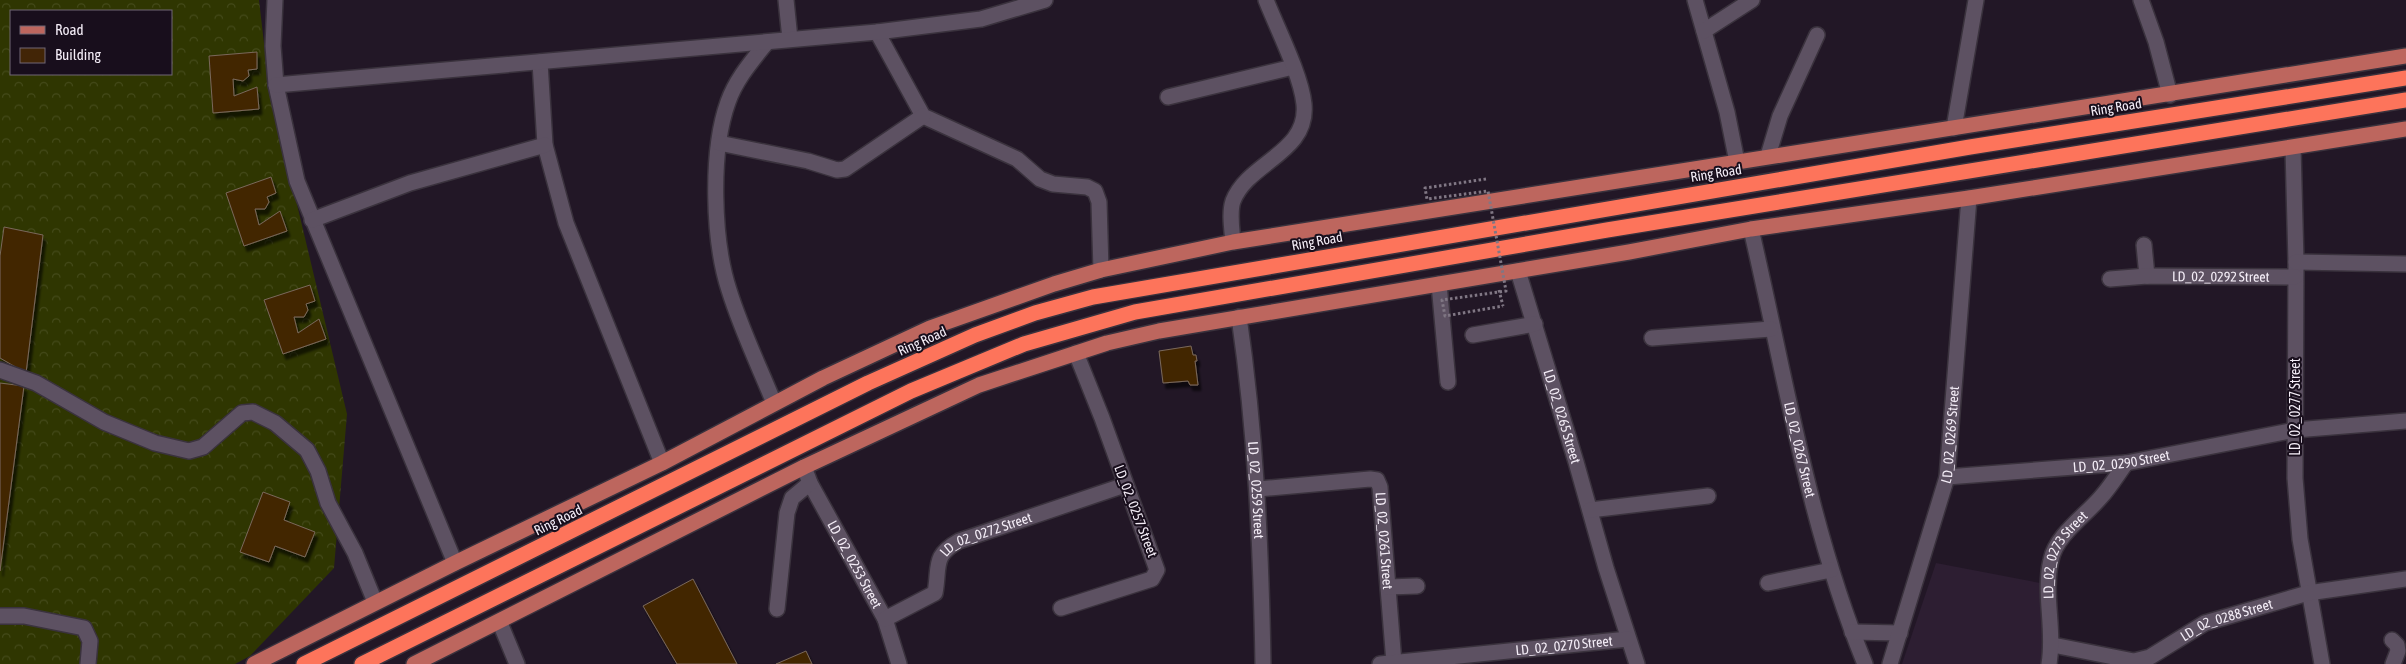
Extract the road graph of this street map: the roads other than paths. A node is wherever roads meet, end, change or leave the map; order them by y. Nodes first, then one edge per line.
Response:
1 (275, 0) edge
2 (786, 0) edge
3 (1044, 0) edge
4 (1266, 0) edge
5 (1695, 0) edge
6 (1752, 0) edge
7 (1976, 0) edge
8 (2140, 0) edge
9 (1704, 31) junction
10 (877, 32) junction
11 (1817, 35) dead end
12 (790, 39) junction
13 (767, 42) junction
14 (2406, 56) edge
15 (540, 62) junction
16 (1293, 67) junction
17 (2406, 78) edge
18 (276, 85) junction
19 (2170, 95) junction
20 (1168, 97) dead end
21 (2406, 100) edge
22 (923, 116) junction
23 (1954, 128) junction
24 (2406, 129) edge
25 (719, 143) junction
26 (544, 145) junction
27 (2292, 148) junction
28 (1768, 156) junction
29 (1736, 162) junction
30 (1968, 198) junction
31 (312, 220) junction
32 (1751, 229) junction
33 (1233, 242) junction
34 (2144, 245) dead end
35 (2406, 264) edge
36 (1101, 270) junction
37 (2296, 270) junction
38 (1518, 271) junction
39 (2147, 276) junction
40 (2110, 279) dead end
41 (1439, 284) junction
42 (1239, 317) junction
43 (1534, 324) junction
44 (1771, 328) junction
45 (1474, 335) dead end
46 (1652, 338) dead end
47 (1076, 353) junction
48 (0, 370) edge
49 (1448, 382) dead end
50 (774, 403) junction
51 (2406, 421) edge
52 (2295, 430) junction
53 (662, 463) junction
54 (2126, 463) junction
55 (804, 467) junction
56 (1947, 477) junction
57 (810, 483) junction
58 (1125, 485) junction
59 (1258, 489) junction
60 (1708, 496) dead end
61 (1590, 510) junction
62 (455, 563) junction
63 (1831, 570) junction
64 (2406, 579) edge
65 (1768, 583) dead end
66 (1417, 586) dead end
67 (1388, 587) junction
68 (2308, 593) junction
69 (375, 602) junction
70 (1061, 608) dead end
71 (777, 609) dead end
72 (0, 616) edge
73 (885, 618) junction
74 (500, 623) junction
75 (1852, 632) junction
76 (1900, 633) junction
77 (1628, 640) junction
78 (2392, 640) dead end
79 (2052, 645) junction
80 (1387, 663) edge
81 (88, 664) edge
82 (254, 664) edge
83 (304, 664) edge
84 (362, 664) edge
85 (414, 664) edge
86 (518, 664) edge
87 (900, 664) edge
88 (1263, 664) edge
89 (1637, 664) edge
90 (1865, 664) edge
91 (1890, 664) edge
92 (2050, 664) edge
93 (2322, 664) edge
94 (2393, 664) edge

1 - 18 street
2 - 12 street
3 - 10 street
4 - 16 street
5 - 9 street
6 - 9 street
7 - 23 street
8 - 19 street
9 - 29 street
10 - 12 street
10 - 22 street
11 - 28 street
12 - 13 street
13 - 15 street
13 - 25 street
14 - 19 main road
15 - 18 street
15 - 26 street
16 - 20 street
16 - 33 street
17 - 83 highway, Ring Road
18 - 31 street
19 - 23 main road
21 - 84 highway
22 - 25 street
22 - 36 street
23 - 28 main road
24 - 27 main road
25 - 50 street
26 - 31 street
26 - 53 street
27 - 30 main road
27 - 37 street, LD_02_0277 Street
28 - 29 main road
29 - 33 main road
30 - 32 main road
30 - 56 street, LD_02_0269 Street
31 - 62 street
32 - 38 main road
32 - 44 street, LD_02_0267 Street
33 - 36 main road
34 - 39 street
35 - 37 street, LD_02_0292 Street
36 - 50 main road
37 - 39 street, LD_02_0292 Street
37 - 52 street, LD_02_0277 Street
38 - 41 main road
38 - 43 street, LD_02_0265 Street
39 - 40 street, LD_02_0292 Street
41 - 42 main road
41 - 49 street
42 - 47 main road
42 - 59 street, LD_02_0259 Street
43 - 45 street
43 - 61 street, LD_02_0265 Street
44 - 46 street
44 - 63 street, LD_02_0267 Street
47 - 55 main road
47 - 58 street, LD_02_0257 Street
48 - 69 street
50 - 53 main road
51 - 52 street, LD_02_0290 Street
52 - 54 street, LD_02_0290 Street
52 - 68 street, LD_02_0277 Street
53 - 62 main road
54 - 56 street, LD_02_0290 Street
54 - 79 street, LD_02_0273 Street
55 - 57 street, LD_02_0253 Street
55 - 74 main road
56 - 76 street, LD_02_0269 Street
57 - 71 street
57 - 73 street, LD_02_0253 Street
58 - 70 street, LD_02_0257 Street
58 - 73 street, LD_02_0272 Street
59 - 67 street, LD_02_0261 Street
59 - 88 street, LD_02_0259 Street
60 - 61 street
61 - 77 street, LD_02_0265 Street
62 - 69 main road
63 - 65 street
63 - 75 street, LD_02_0267 Street
64 - 68 street, LD_02_0288 Street
66 - 67 street
67 - 80 street, LD_02_0261 Street
68 - 79 street, LD_02_0288 Street
68 - 93 street, LD_02_0277 Street
69 - 82 main road
72 - 81 street
73 - 87 street, LD_02_0253 Street
74 - 85 main road
74 - 86 street
75 - 76 street
75 - 90 street, LD_02_0267 Street
76 - 91 street, LD_02_0269 Street
77 - 80 street, LD_02_0270 Street
77 - 89 street, LD_02_0265 Street
78 - 94 street
79 - 92 street, LD_02_0273 Street

